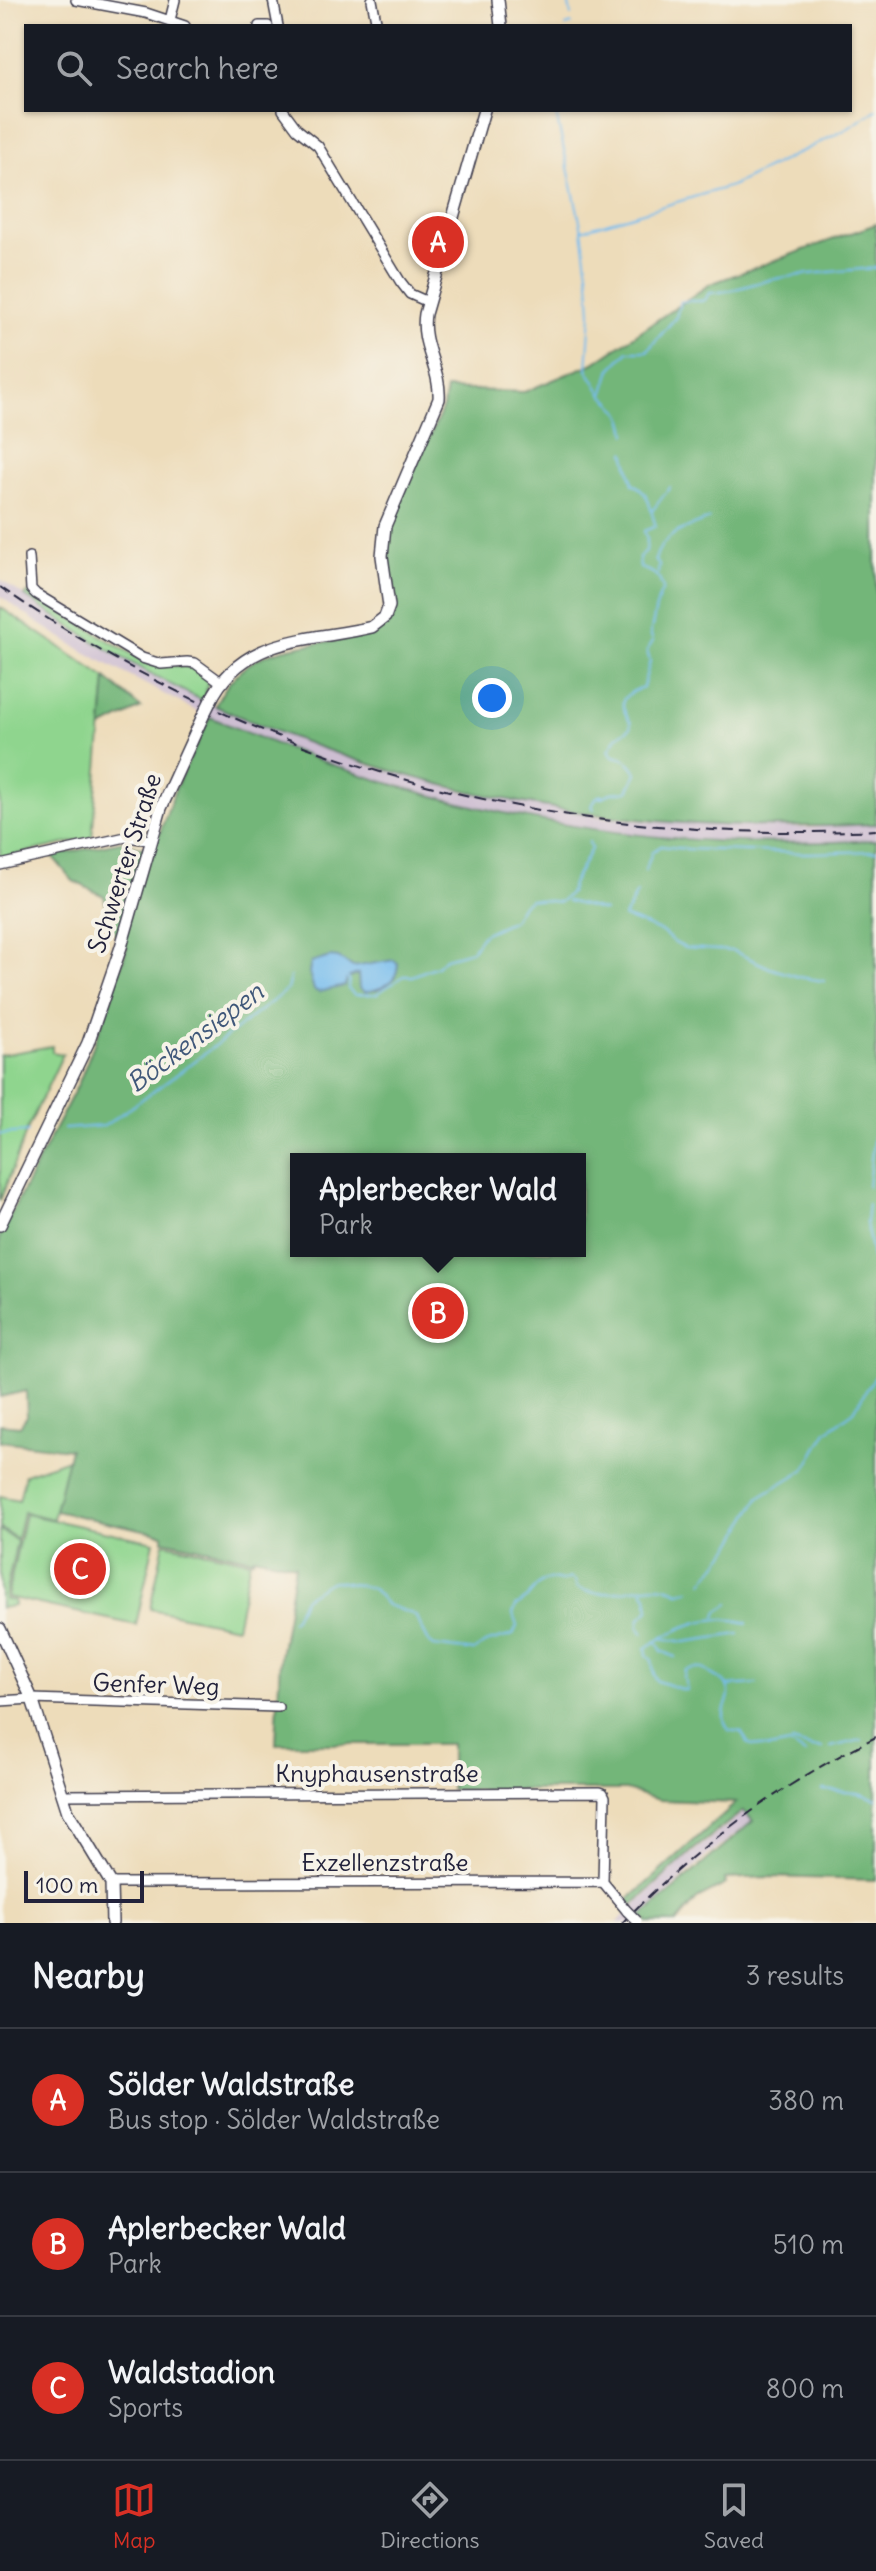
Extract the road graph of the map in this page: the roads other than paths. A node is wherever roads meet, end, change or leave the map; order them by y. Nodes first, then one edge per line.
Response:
1 (76, 0) edge
2 (175, 0) edge
3 (273, 0) edge
4 (372, 0) edge
5 (498, 0) edge
6 (170, 20) junction
7 (180, 24) edge
8 (278, 24) edge
9 (377, 24) edge
10 (501, 24) edge
11 (284, 112) edge
12 (483, 112) edge
13 (428, 302) junction
14 (29, 557) dead end
15 (221, 682) junction
16 (151, 840) junction
17 (0, 865) edge
18 (0, 1225) edge
19 (0, 1629) edge
20 (32, 1699) junction
21 (0, 1701) edge
22 (278, 1707) dead end
23 (62, 1795) junction
24 (603, 1882) junction
25 (111, 1883) junction
26 (638, 1922) edge
27 (112, 1923) edge

1 - 6 street
2 - 6 street
3 - 8 street
4 - 9 street
5 - 10 street
6 - 7 street
11 - 13 street
12 - 13 street
13 - 15 street, Schwerter Straße
14 - 15 street
15 - 16 street, Schwerter Straße, bridge
16 - 17 street
16 - 18 street, Schwerter Straße
19 - 20 street
20 - 21 street, Genfer Weg
20 - 22 street, Genfer Weg
20 - 23 street
23 - 24 street, Knyphausenstraße
23 - 25 street
24 - 25 street, Exzellenzstraße
24 - 26 street, bridge
25 - 27 street

